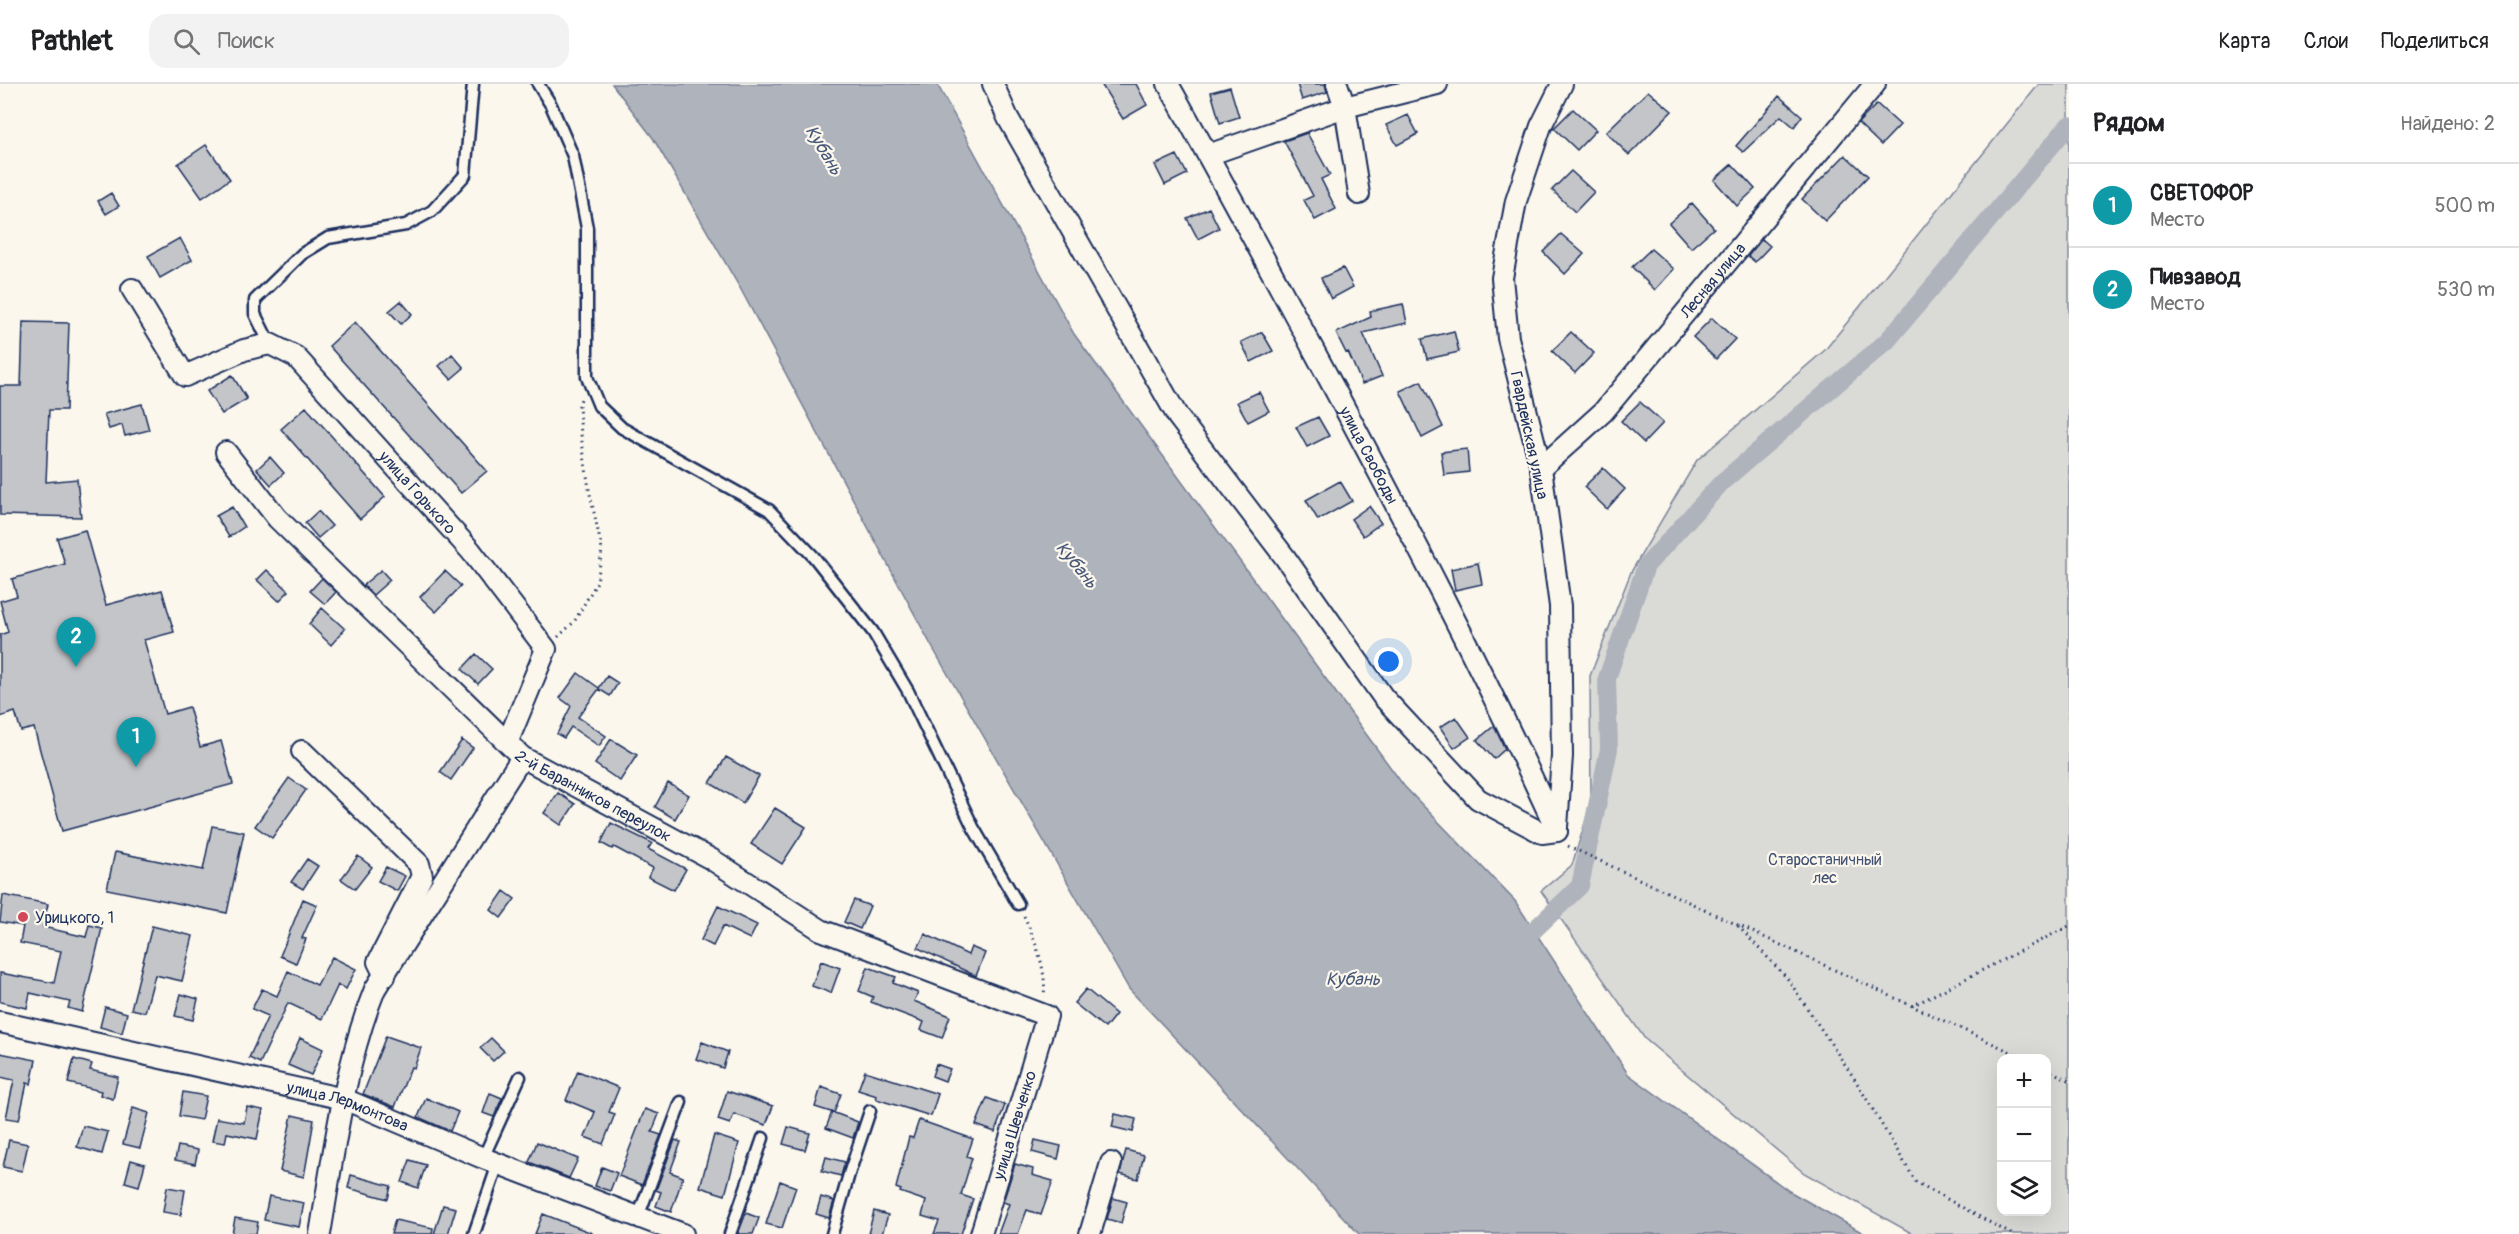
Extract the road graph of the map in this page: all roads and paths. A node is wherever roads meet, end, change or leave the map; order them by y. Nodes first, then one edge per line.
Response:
1 (473, 84) edge
2 (538, 84) edge
3 (993, 84) edge
4 (1168, 84) edge
5 (1337, 84) edge
6 (1437, 84) edge
7 (1562, 84) edge
8 (1875, 84) edge
9 (1345, 107) junction
10 (1208, 154) junction
11 (1359, 194) dead end
12 (132, 289) dead end
13 (270, 344) junction
14 (587, 377) junction
15 (226, 452) dead end
16 (1541, 468) junction
17 (546, 649) junction
18 (508, 741) junction
19 (302, 751) dead end
20 (522, 757) junction
21 (1550, 832) junction
22 (1018, 904) joint
23 (1736, 924) junction
24 (2069, 926) edge
25 (385, 976) junction
26 (1912, 1006) junction
27 (1042, 1014) junction
28 (0, 1022) edge
29 (2013, 1054) edge
30 (2051, 1071) edge
31 (520, 1077) dead end
32 (2069, 1080) edge
33 (344, 1099) junction
34 (681, 1102) dead end
35 (870, 1111) dead end
36 (764, 1138) dead end
37 (491, 1161) junction
38 (1111, 1163) dead end
39 (638, 1217) junction
40 (320, 1234) edge
41 (474, 1234) edge
42 (683, 1234) edge
43 (730, 1234) edge
44 (832, 1234) edge
45 (981, 1234) edge
46 (1090, 1234) edge
47 (2011, 1234) edge

1 - 13 lane
2 - 14 lane
3 - 21 street
4 - 10 street, улица Свободы
5 - 9 street
6 - 9 street
7 - 16 street, Гвардейская улица
8 - 16 street, Лесная улица
9 - 10 street
9 - 11 street
10 - 21 street, улица Свободы
12 - 13 street
13 - 17 street, улица Горького
14 - 17 path
14 - 22 lane
15 - 18 street, 2-й Баранников переулок
16 - 21 street, Гвардейская улица
17 - 18 street
18 - 20 street, 2-й Баранников переулок
19 - 25 street
20 - 25 street
20 - 27 street, 2-й Баранников переулок
21 - 23 path
22 - 27 path
23 - 26 path
23 - 47 path
24 - 26 path
25 - 33 street
26 - 29 path
27 - 45 street, улица Шевченко
28 - 33 street, улица Лермонтова
30 - 32 path
31 - 37 lane
33 - 37 street, улица Лермонтова
33 - 40 street
34 - 39 lane
35 - 44 lane
36 - 43 lane
37 - 39 street, улица Лермонтова
37 - 41 lane
38 - 46 street
39 - 42 street, улица Лермонтова

